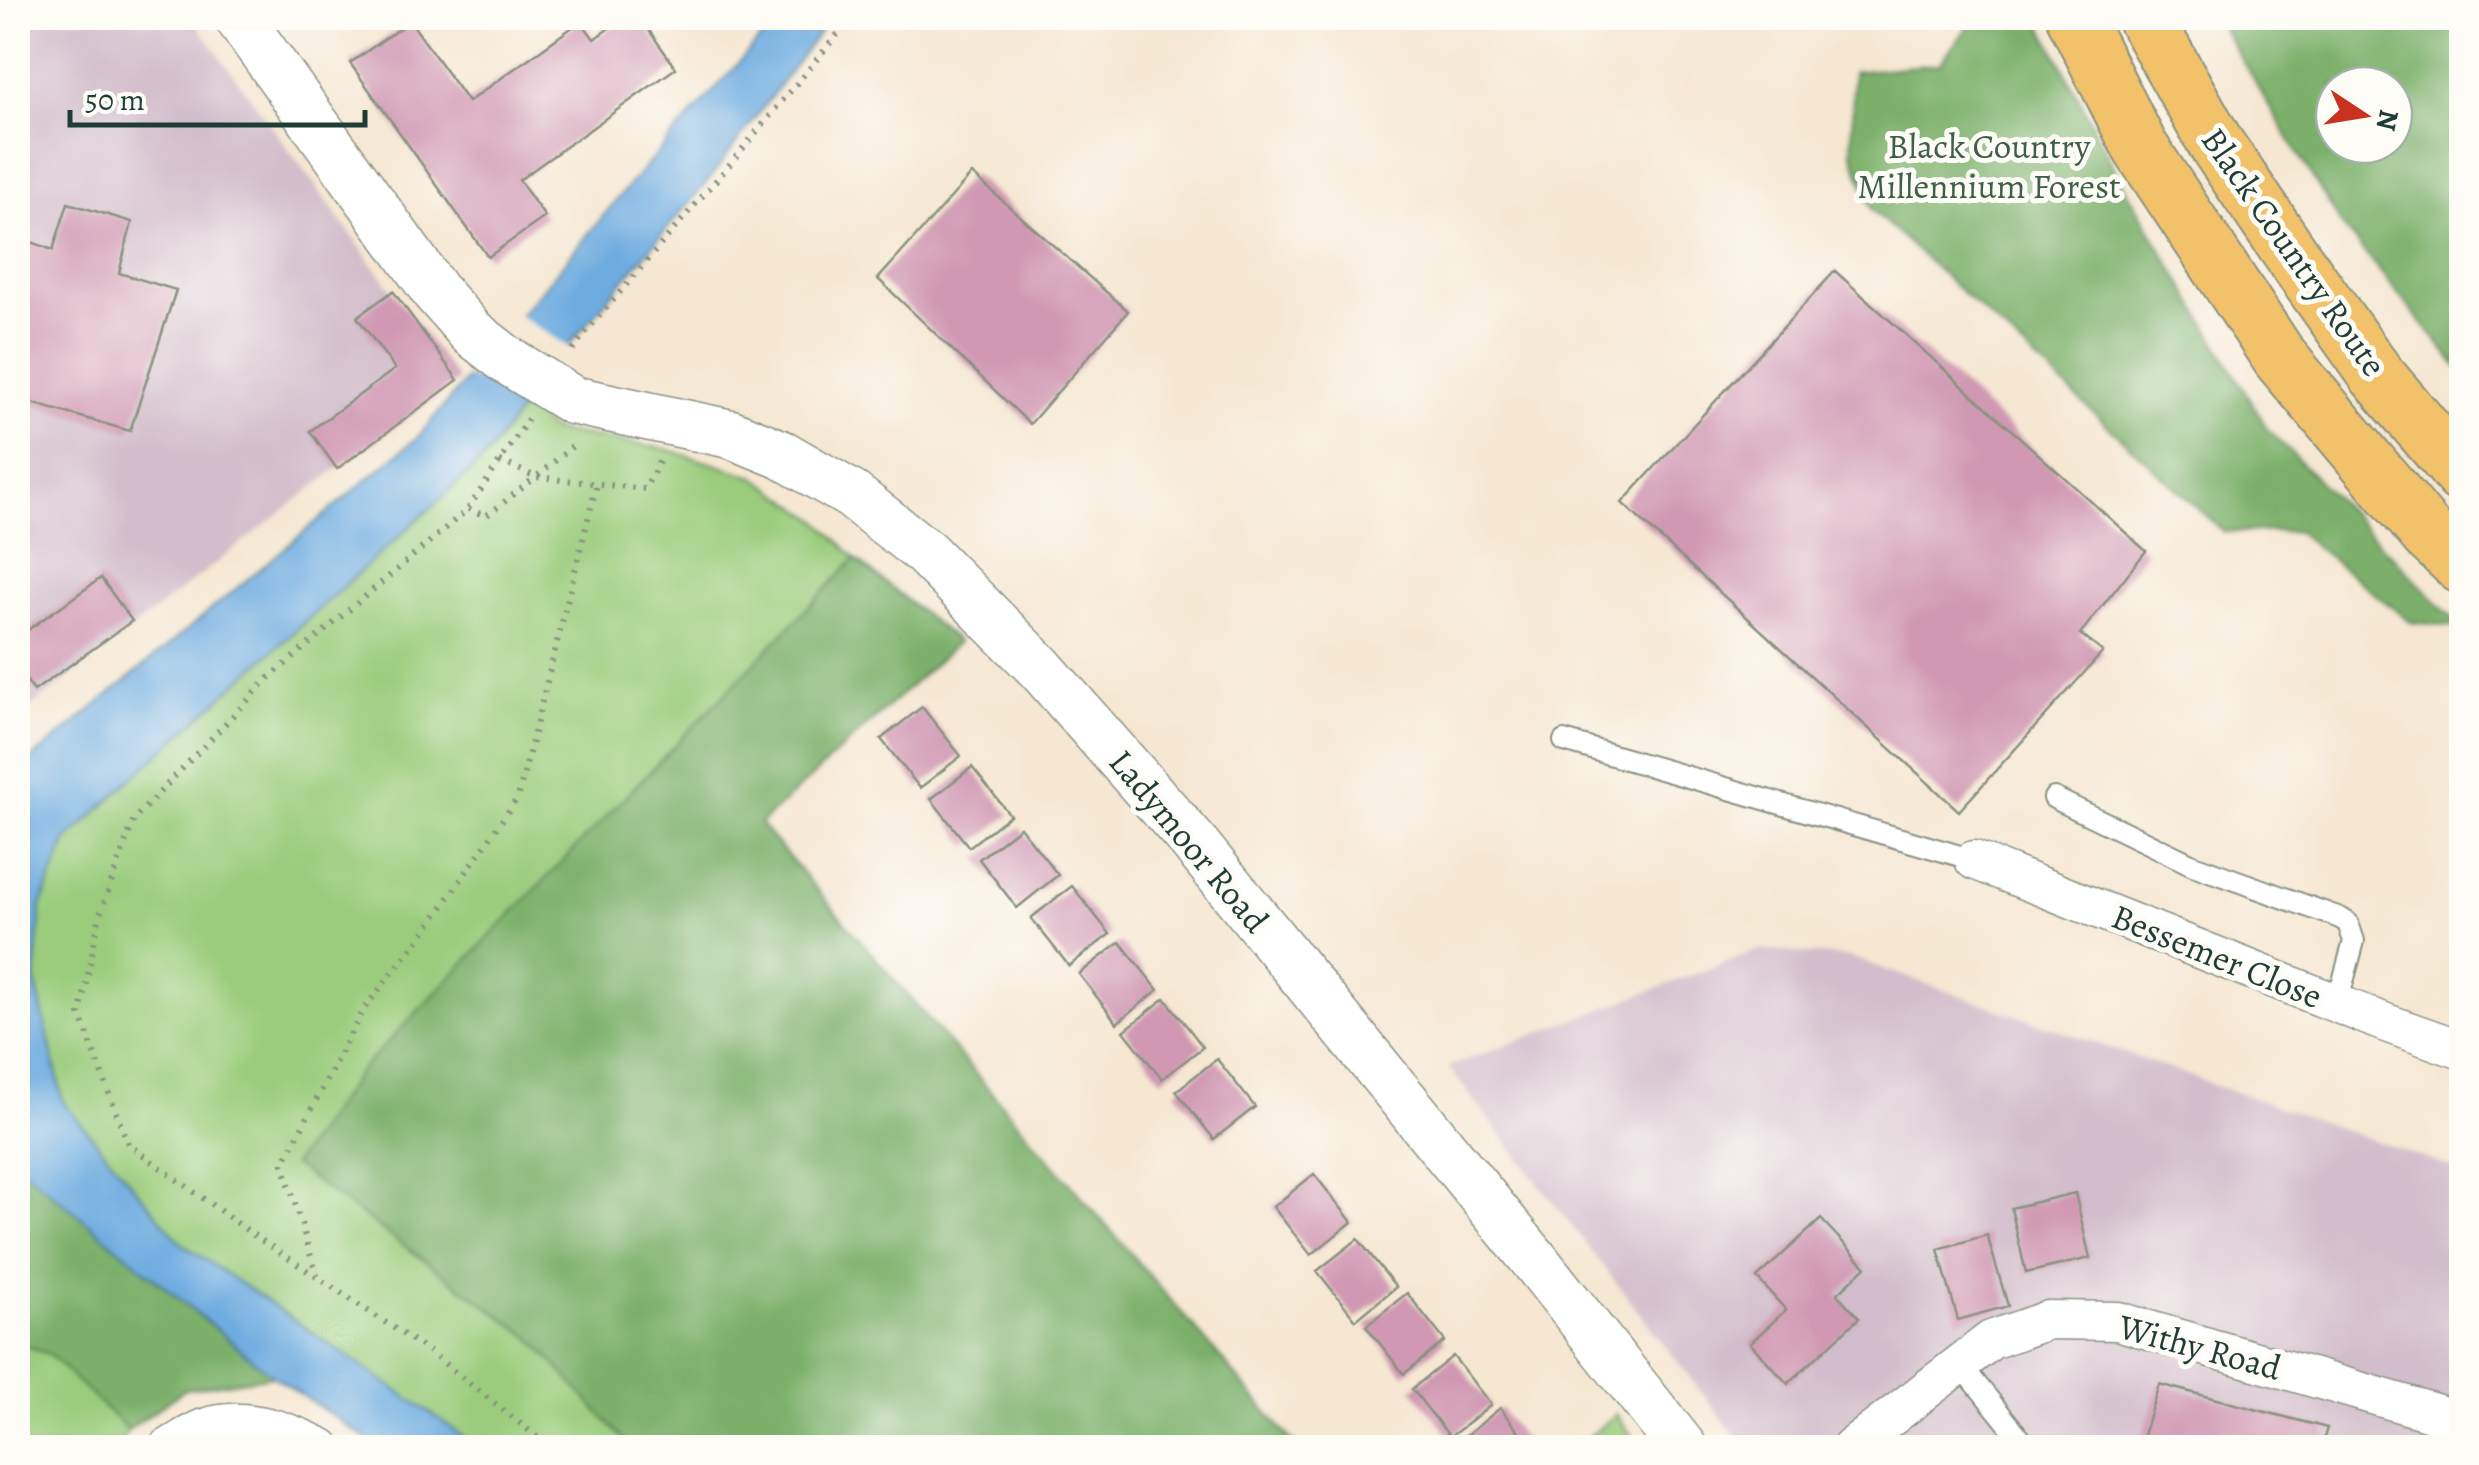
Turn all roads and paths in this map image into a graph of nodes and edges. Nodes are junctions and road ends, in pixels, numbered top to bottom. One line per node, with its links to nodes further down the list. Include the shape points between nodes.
1 (239, 18): 6 (street, Ladymoor Road, bridge, via 435,291 471,332)
2 (851, 18): 5 (path)
3 (2075, 18): 13 (highway, Black Country Route, via 2140,147 2280,358)
4 (2145, 18): 9 (highway, Black Country Route, via 2216,144 2291,254 2376,374)
5 (573, 350)
6 (573, 408): 7 (street, Ladymoor Road); 8 (path); 10 (path)
7 (679, 424): 11 (path, via 644,489); 25 (street, Ladymoor Road, via 731,434 819,474 926,553 982,607 1194,843)
8 (500, 461): 10 (path); 12 (path)
9 (2462, 474)
10 (536, 477): 11 (path); 12 (path, via 486,516)
11 (597, 484): 19 (path, via 518,796 363,1010 283,1164)
12 (468, 509): 19 (path, via 268,678 134,820 100,914 80,1014 128,1144)
13 (2462, 566)
14 (1564, 741): 16 (lane)
15 (2054, 798): 17 (lane, via 2193,865 2348,923 2354,941)
16 (1974, 860): 17 (street, Bessemer Close)
17 (2337, 1004): 18 (street, Bessemer Close)
18 (2462, 1050)
19 (317, 1278): 24 (path, via 430,1352)
20 (1960, 1364): 21 (street, Withy Road, via 1991,1340 2048,1320 2118,1321); 26 (street, Withy Road); 27 (lane)
21 (2462, 1421)
22 (168, 1448): 23 (street, via 206,1427 259,1424)
23 (322, 1448)
24 (551, 1448)
25 (1683, 1448)
26 (1851, 1448)
27 (2028, 1448)

